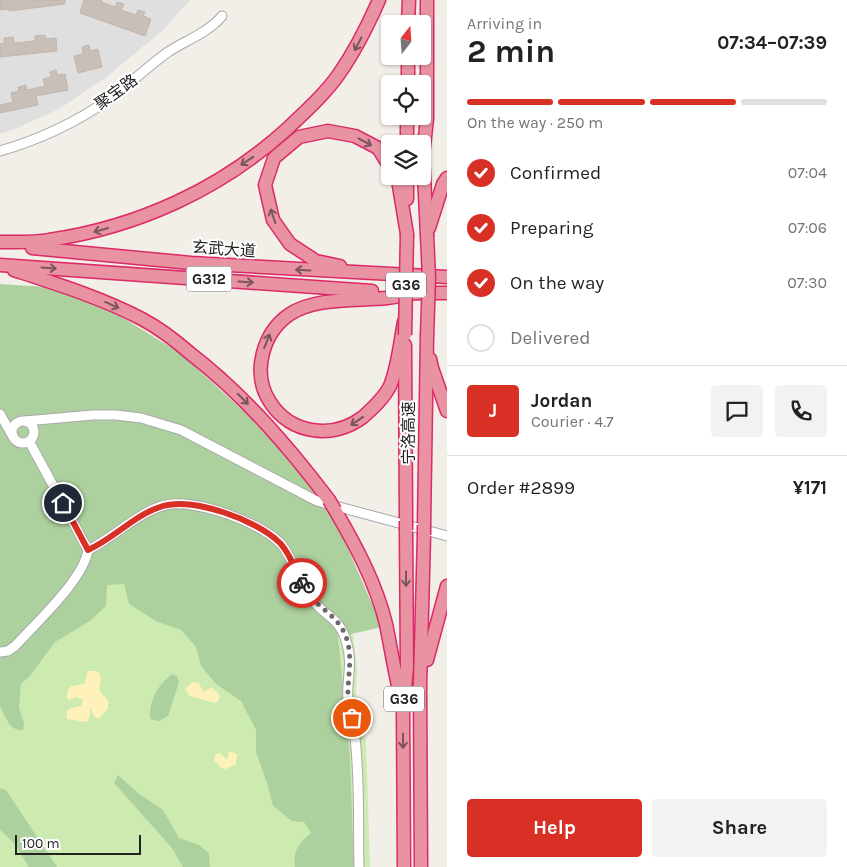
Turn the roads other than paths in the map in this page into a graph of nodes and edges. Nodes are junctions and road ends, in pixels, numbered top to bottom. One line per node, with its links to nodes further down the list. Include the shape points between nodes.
1 (379, 0): 13 (highway, one-way to 13, via 343,68 306,112 263,150 218,182 128,223 47,241)
2 (409, 0): 4 (highway)
3 (427, 0): 12 (highway, 宁洛高速 / G36, via 427,119 423,154)
4 (408, 15)
5 (222, 16): 6 (street, 聚宝路, via 214,25 168,52 99,105 66,125)
6 (0, 151)
7 (381, 153): 15 (highway, one-way to 7, via 316,261 290,244 273,220 265,185 274,158 299,136 328,131 355,136)
8 (447, 178): 12 (highway)
9 (399, 185): 11 (highway)
10 (407, 185): 11 (highway, 宁洛高速 / G36)
11 (407, 234): 19 (highway, 宁洛高速 / G36, bridge)
12 (427, 235): 20 (highway, 宁洛高速 / G36, bridge)
13 (0, 244): 15 (highway, 玄武大道 / G312, one-way to 13, via 191,263)
14 (0, 265): 17 (highway, 玄武大道 / G312, one-way to 17); 32 (highway, one-way to 32, via 143,319 216,373 264,420 332,505 358,550 386,624)
15 (387, 275): 16 (highway, 玄武大道 / G312)
16 (447, 277)
17 (417, 293): 18 (highway, 玄武大道 / G312); 19 (highway, one-way to 17, via 390,386 375,407 346,428 330,431 303,428 280,415 269,401 262,383 261,360 273,329 291,314 348,299)
18 (447, 295)
19 (404, 335): 32 (highway, 宁洛高速 / G36, one-way to 32, via 407,667)
20 (427, 336): 21 (highway, via 432,368); 31 (highway, 宁洛高速 / G36)
21 (447, 411)
22 (0, 413): 24 (street); 25 (street)
23 (46, 418): 24 (street); 26 (street); 27 (street, via 116,415 141,418 180,430 317,501)
24 (23, 421): 25 (street, via 14,426); 26 (street, via 33,426)
25 (13, 436): 26 (street, via 20,442)
26 (31, 438): 28 (street)
27 (447, 536)
28 (88, 550): 30 (street, via 76,578 15,646); 33 (street, via 168,504 195,506 236,517 256,526 281,544 312,600 343,631 348,648 351,666 348,701 358,772)
29 (447, 586): 31 (highway)
30 (0, 652)
31 (420, 684): 35 (highway, 宁洛高速 / G36)
32 (403, 710): 34 (highway, 宁洛高速 / G36, one-way to 34)
33 (359, 867)
34 (404, 867)
35 (421, 867)

